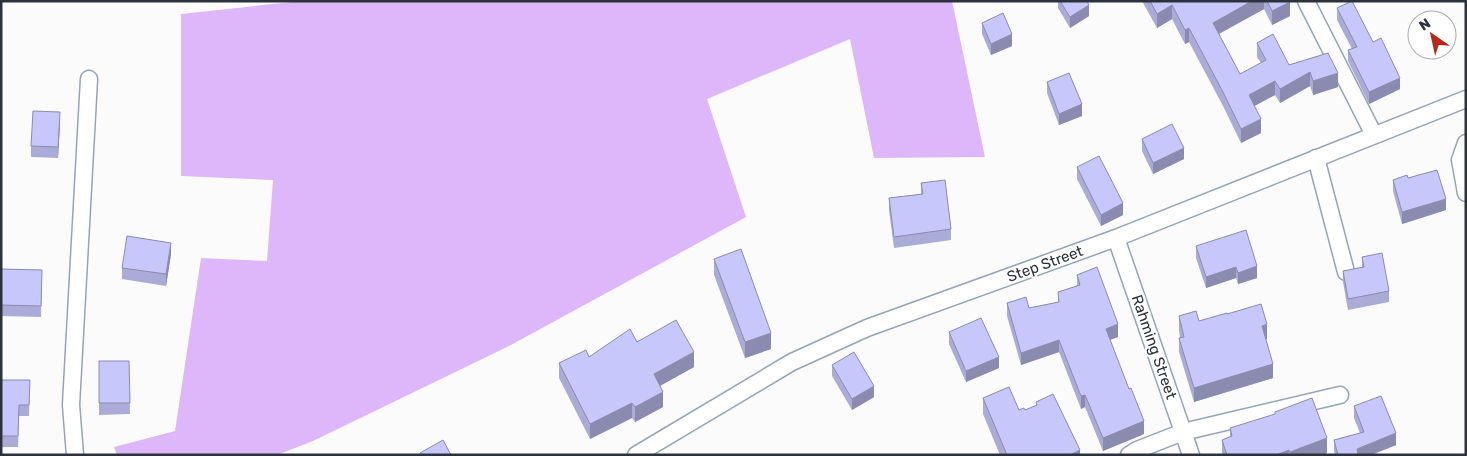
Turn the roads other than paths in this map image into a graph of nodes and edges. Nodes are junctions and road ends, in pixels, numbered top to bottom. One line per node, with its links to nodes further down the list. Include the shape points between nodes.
1 (1306, 1): 4 (street)
2 (89, 79): 12 (street, via 71,405)
3 (1466, 99): 4 (street, Step Street)
4 (1374, 135): 6 (street, Step Street)
5 (1466, 143): 7 (street, via 1460,160)
6 (1316, 158): 8 (street, Step Street); 9 (street)
7 (1466, 194)
8 (1116, 238): 11 (street, Rahming Street); 13 (street, Step Street, via 867,328 792,362)
9 (1346, 272)
10 (1340, 395): 11 (street)
11 (1183, 432): 14 (street); 15 (street, Rahming Street)
12 (75, 455)
13 (636, 455)
14 (1129, 455)
15 (1191, 455)

